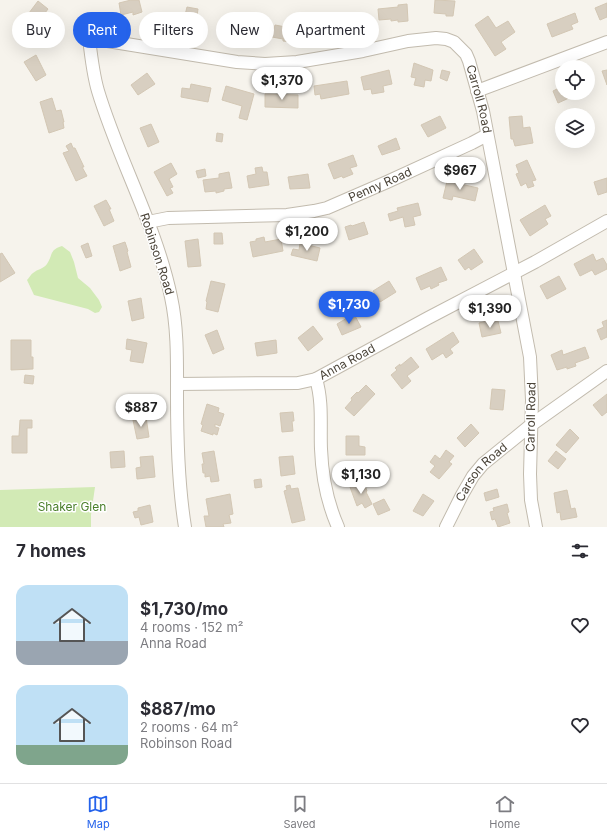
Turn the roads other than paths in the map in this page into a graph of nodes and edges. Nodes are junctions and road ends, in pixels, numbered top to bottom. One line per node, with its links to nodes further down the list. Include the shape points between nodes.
1 (607, 42): 4 (street)
2 (131, 45): 4 (street, Carroll Road, via 265,64 319,59 408,41 441,38 454,42 466,54)
3 (90, 48): 7 (street, Robinson Road, via 98,92)
4 (477, 91): 5 (street, Carroll Road)
5 (487, 135): 7 (street, Penny Road, via 327,208 287,215 168,218); 8 (street, Carroll Road)
6 (607, 221): 8 (street, Anna Road)
7 (148, 222): 11 (street, Robinson Road, via 163,263 174,310)
8 (514, 273): 10 (street, Anna Road); 12 (street, Carroll Road, via 530,357)
9 (607, 371): 12 (street, Carson Road)
10 (316, 379): 11 (street, Anna Road, via 298,383); 14 (street, via 320,398 324,482)
11 (177, 384): 13 (street, Robinson Road, via 178,462)
12 (531, 424): 15 (street, Carson Road, via 483,464 473,476); 16 (street, Carroll Road, via 531,494)
13 (185, 527)
14 (338, 527)
15 (446, 527)
16 (536, 527)

